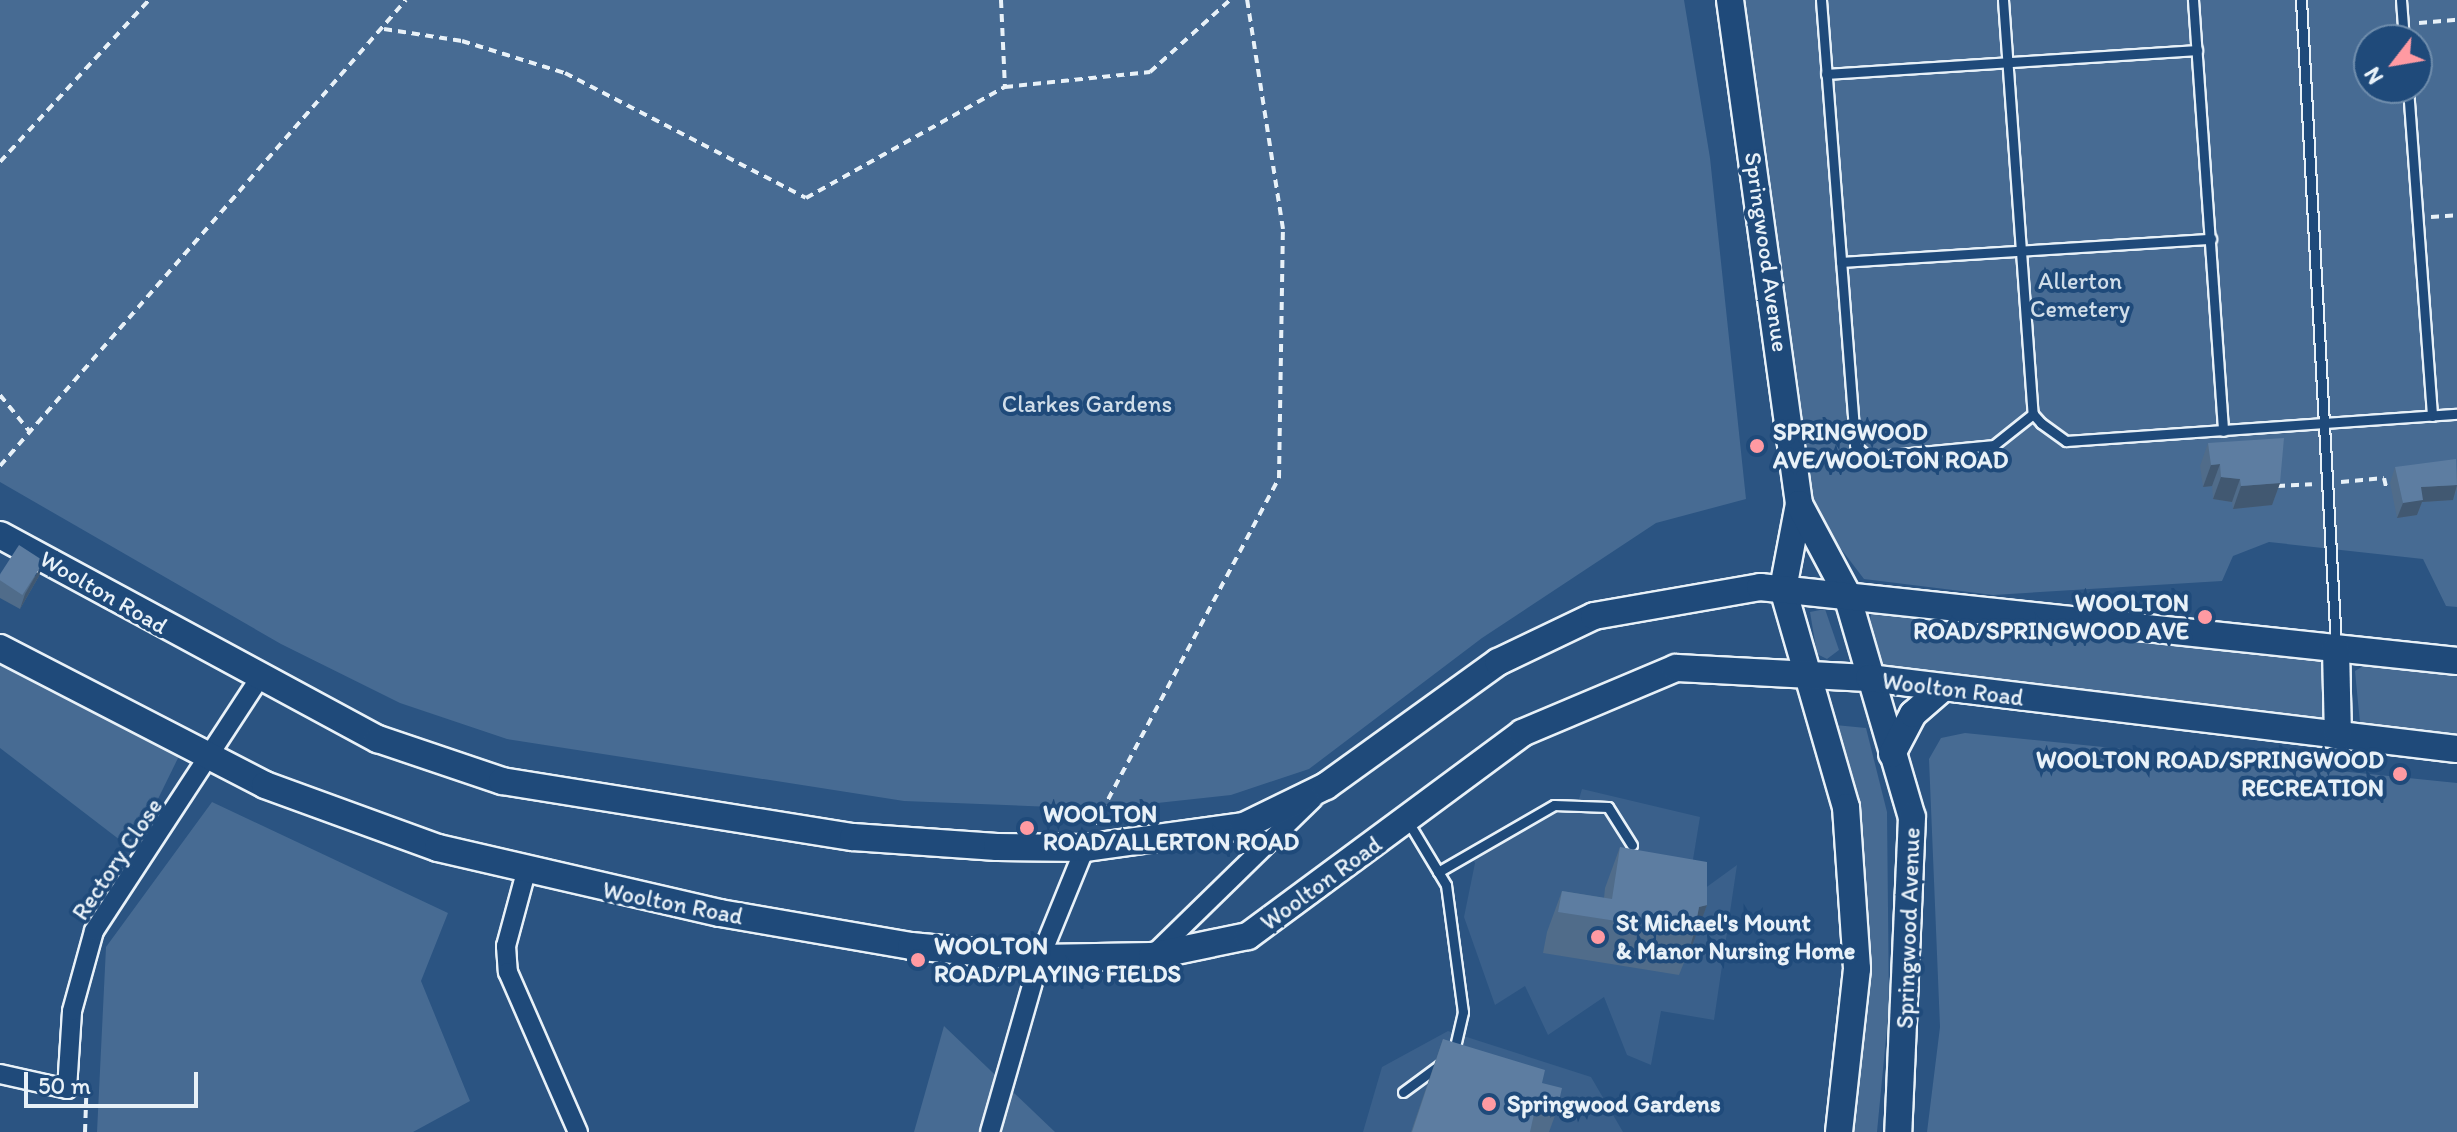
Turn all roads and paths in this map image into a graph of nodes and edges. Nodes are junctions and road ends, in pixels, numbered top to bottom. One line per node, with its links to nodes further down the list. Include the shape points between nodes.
1 (149, 0): 20 (path)
2 (406, 0): 14 (path)
3 (1001, 0): 18 (path)
4 (1230, 0): 18 (path, via 1150,72)
5 (1247, 0): 55 (path, via 1283,229 1279,478)
6 (1730, 0): 37 (main road, Springwood Avenue)
7 (1821, 0): 17 (lane)
8 (2003, 0): 16 (lane)
9 (2193, 0): 15 (lane)
10 (2301, 0): 30 (lane)
11 (2401, 0): 13 (lane)
12 (2457, 20): 13 (path)
13 (2403, 24)
14 (384, 29): 18 (path, via 462,41 565,73 806,198); 32 (path)
15 (2197, 50): 16 (lane); 23 (lane)
16 (2006, 62): 17 (lane); 24 (lane)
17 (1826, 74): 25 (lane)
18 (1005, 87)
19 (2409, 104): 22 (lane)
20 (0, 162)
21 (2457, 215): 22 (path)
22 (2417, 218): 29 (lane)
23 (2211, 239): 24 (lane); 31 (lane)
24 (2021, 253): 25 (lane); 27 (lane)
25 (1841, 262): 27 (lane, via 1851,434 1859,451 1868,457 1994,445)
26 (0, 395): 32 (path)
27 (2033, 414): 31 (lane, via 2066,441)
28 (2457, 414): 29 (lane)
29 (2432, 416): 30 (lane)
30 (2327, 423): 31 (lane); 34 (lane)
31 (2223, 431)
32 (30, 432): 33 (path)
33 (0, 466)
34 (2331, 483): 35 (path); 36 (path, via 2384,478); 42 (lane)
35 (2270, 487)
36 (2387, 491)
37 (1799, 504): 39 (main road, Springwood Avenue); 40 (main road, Springwood Avenue)
38 (0, 535): 46 (main road, Woolton Road)
39 (1783, 589): 40 (main road, Woolton Road); 44 (main road, Springwood Avenue); 52 (main road, Woolton Road, via 1760,587 1594,616 1498,662)
40 (1846, 592): 42 (main road, Woolton Road); 45 (main road, Springwood Avenue)
41 (0, 648): 51 (main road, Woolton Road)
42 (2336, 649): 43 (main road, Woolton Road); 48 (main road)
43 (2457, 661)
44 (1806, 672): 45 (main road, Woolton Road); 53 (main road, Woolton Road, via 1676,668 1522,733); 64 (main road, Springwood Avenue, via 1846,807 1857,969)
45 (1869, 678): 47 (main road, Woolton Road); 50 (main road, Springwood Avenue)
46 (259, 679): 51 (street, Rectory Close); 55 (main road, Woolton Road, via 378,739 502,781 853,837)
47 (1943, 688): 48 (main road, Woolton Road); 50 (main road, via 1913,714)
48 (2338, 736): 49 (main road, Woolton Road)
49 (2457, 749)
50 (1892, 754): 65 (main road, Springwood Avenue, via 1912,817)
51 (212, 757): 56 (main road, Woolton Road, via 350,820); 60 (street, Rectory Close, via 94,931 72,1011 67,1089)
52 (1326, 786): 55 (main road, Woolton Road, via 1244,826); 58 (street)
53 (1407, 820): 57 (lane); 58 (main road, Woolton Road, via 1248,936)
54 (1632, 845): 57 (lane, via 1608,807 1554,805)
55 (1085, 848): 59 (street)
56 (526, 872): 59 (main road, Woolton Road, via 911,946); 62 (street, via 511,918 508,972)
57 (1438, 872): 61 (lane, via 1463,1012 1460,1044)
58 (1152, 956): 59 (main road, Woolton Road)
59 (1040, 958): 63 (street)
60 (0, 1074)
61 (1403, 1092)
62 (578, 1132)
63 (990, 1132)
64 (1839, 1132)
65 (1898, 1132)

